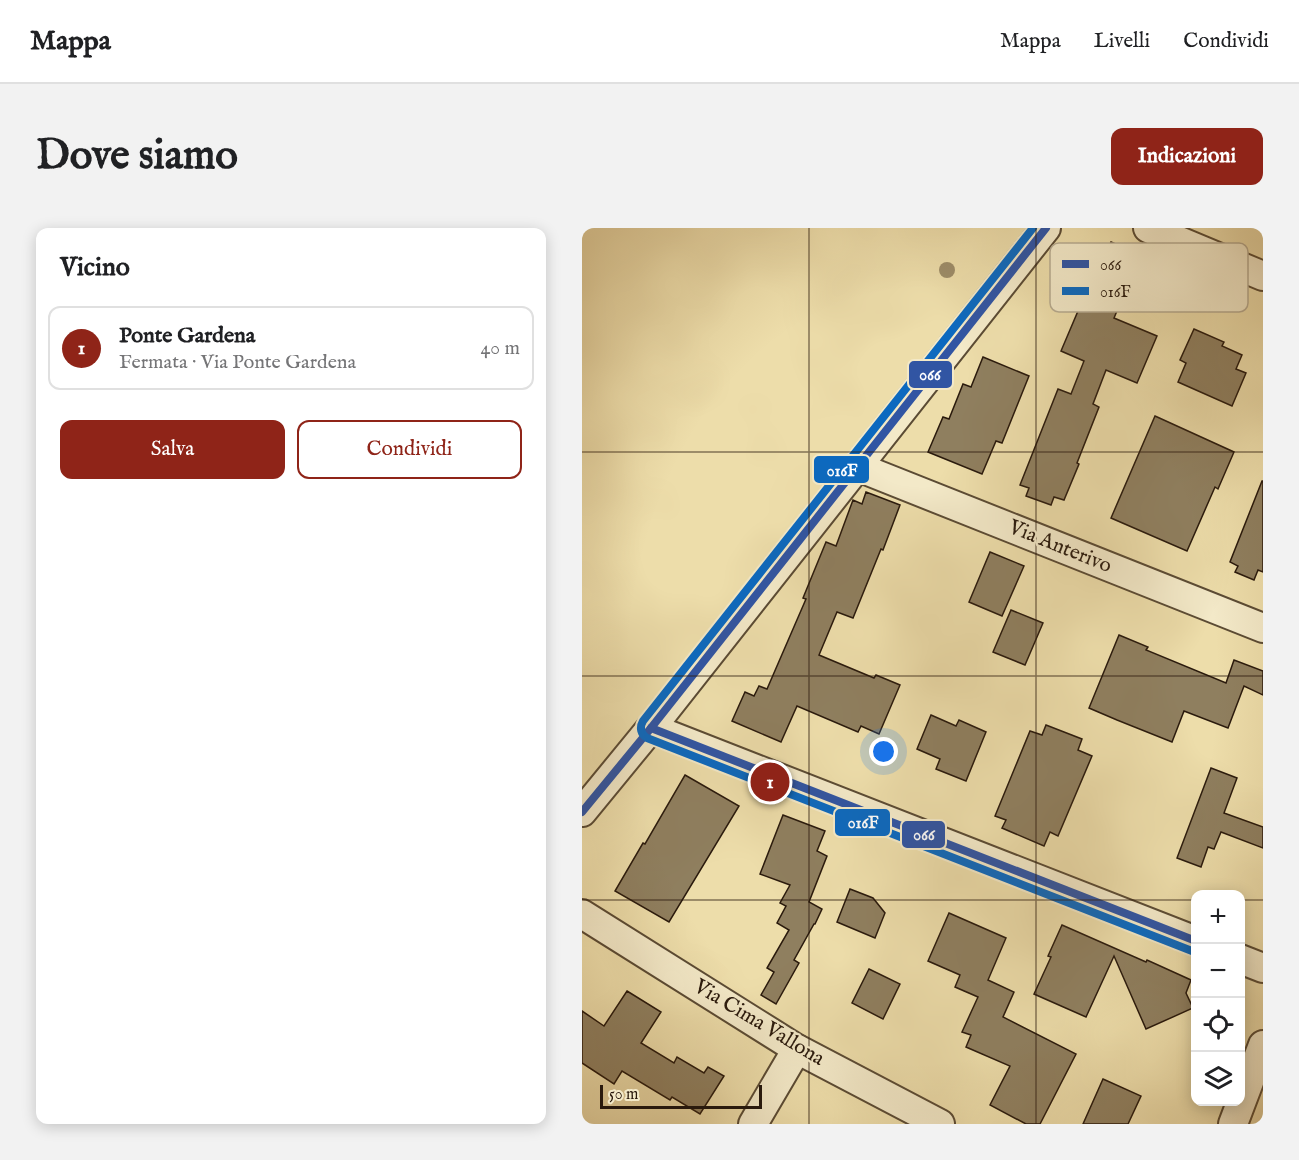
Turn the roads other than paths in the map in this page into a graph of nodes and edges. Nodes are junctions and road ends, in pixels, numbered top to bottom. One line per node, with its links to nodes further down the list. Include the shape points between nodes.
1 (1046, 228): 6 (street)
2 (1148, 228): 3 (street)
3 (1184, 243)
4 (1248, 270): 5 (street)
5 (1263, 276)
6 (858, 467): 7 (street, Via Anterivo); 8 (street)
7 (1263, 628)
8 (651, 728): 9 (street); 11 (street)
9 (582, 812)
10 (582, 914): 15 (street, Via Cima Vallona)
11 (1191, 939)
12 (1245, 961): 13 (street)
13 (1263, 968)
14 (1263, 1045): 18 (street)
15 (797, 1049): 16 (street); 17 (street, Via Cima Vallona)
16 (753, 1124)
17 (940, 1124)
18 (1233, 1124)

